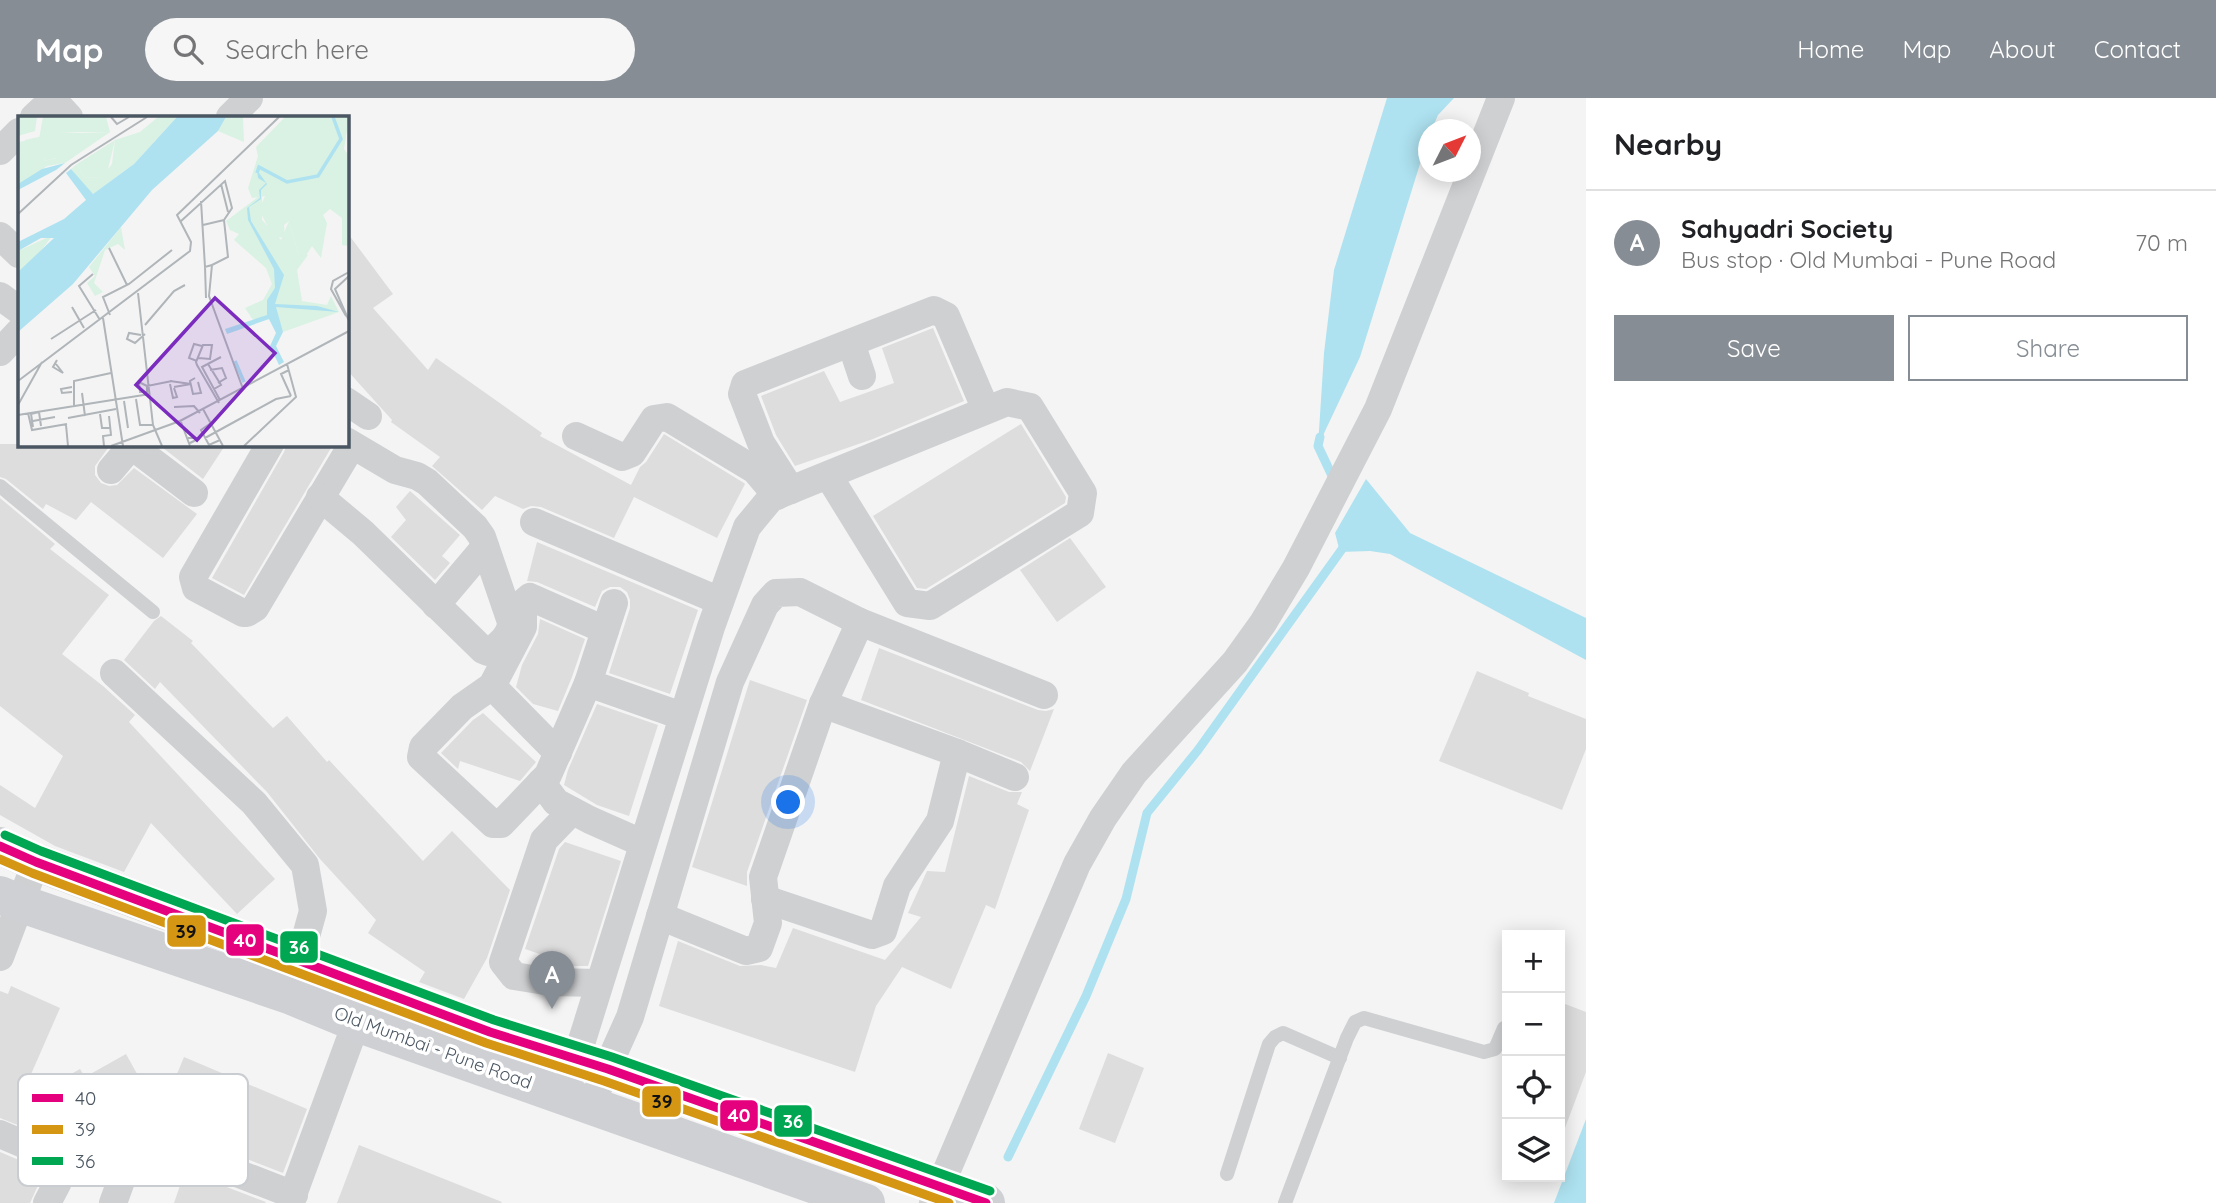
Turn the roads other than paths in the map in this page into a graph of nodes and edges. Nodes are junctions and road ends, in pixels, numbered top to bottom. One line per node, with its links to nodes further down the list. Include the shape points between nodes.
1 (249, 98): 5 (street)
2 (1501, 98): 68 (street, via 1378,409 1338,487 1263,623 1134,773 1103,818 1077,864)
3 (35, 116): 4 (street, via 55,103)
4 (68, 116)
5 (231, 116)
6 (18, 133): 7 (street)
7 (0, 151)
8 (0, 236): 9 (street)
9 (18, 253)
10 (0, 296): 11 (street)
11 (18, 309)
12 (18, 333): 14 (street)
13 (851, 343): 15 (street); 16 (street, via 934,310 946,316); 27 (street, via 745,384 742,394)
14 (0, 352)
15 (862, 376)
16 (986, 410): 24 (street); 24 (street, via 1007,402 1030,407 1083,493 1080,513 930,606 907,603)
17 (576, 436): 27 (street, via 622,457 632,453 654,419 667,417)
18 (349, 443): 30 (street, via 427,482 475,527)
19 (132, 446): 23 (street)
20 (134, 446): 26 (street)
21 (269, 446): 28 (street, via 195,572 194,585 243,613 252,611)
22 (347, 446): 28 (street)
23 (111, 470)
24 (828, 475): 27 (street)
25 (0, 486): 34 (lane)
26 (194, 493)
27 (784, 493): 32 (street, via 771,498 747,527)
28 (320, 497): 33 (street)
29 (534, 522): 31 (street)
30 (485, 547): 33 (street); 33 (street, via 511,622 508,634 493,649 483,650)
31 (630, 562): 32 (street); 36 (street)
32 (720, 601): 42 (street)
33 (436, 605)
34 (153, 612)
35 (860, 622): 40 (street); 41 (street); 53 (street, via 800,592 776,593 765,605 730,682)
36 (606, 630): 38 (street); 39 (street, via 530,597 523,603 523,627)
37 (114, 673): 55 (street, via 254,803 305,865 313,911)
38 (588, 683): 42 (street); 43 (street)
39 (492, 686): 43 (street); 46 (street, via 454,715 423,747 421,757 493,824 502,824)
40 (1044, 695)
41 (822, 704): 44 (street); 52 (street, via 764,877)
42 (682, 716): 48 (street)
43 (558, 753): 46 (street)
44 (957, 754): 45 (street); 52 (street, via 940,821 897,886 883,931 872,935)
45 (1015, 776)
46 (541, 782): 47 (street, via 556,802)
47 (572, 811): 48 (street); 56 (street, via 544,840 503,962 514,976)
48 (642, 843): 56 (street)
49 (0, 846): 50 (main road, Old Mumbai - Pune Road)
50 (36, 862): 51 (street); 55 (main road, Old Mumbai - Pune Road)
51 (9, 899): 54 (street); 55 (main road, Old Mumbai - Pune Road)
52 (765, 899): 53 (street, via 768,923 759,948 746,951)
53 (660, 916): 60 (street, via 630,1017)
54 (0, 957)
55 (294, 978): 57 (main road, Old Mumbai - Pune Road)
56 (598, 983): 60 (street)
57 (363, 1005): 60 (main road, Old Mumbai - Pune Road, via 490,1032); 61 (main road, Old Mumbai - Pune Road); 69 (street)
58 (1502, 1033): 59 (lane, via 1495,1049 1484,1052 1364,1018 1356,1022)
59 (1340, 1058): 64 (lane, via 1283,1033 1275,1037); 74 (lane)
60 (592, 1064): 61 (street); 68 (main road, Old Mumbai - Pune Road)
61 (577, 1099): 72 (main road, Old Mumbai - Pune Road)
62 (0, 1134): 63 (street)
63 (18, 1142)
64 (1227, 1174)
65 (248, 1180): 69 (street)
66 (56, 1186): 70 (street)
67 (119, 1186): 71 (street)
68 (936, 1194): 73 (main road, Old Mumbai - Pune Road)
69 (292, 1199)
70 (47, 1203)
71 (113, 1203)
72 (866, 1203)
73 (986, 1203)
74 (1285, 1203)

